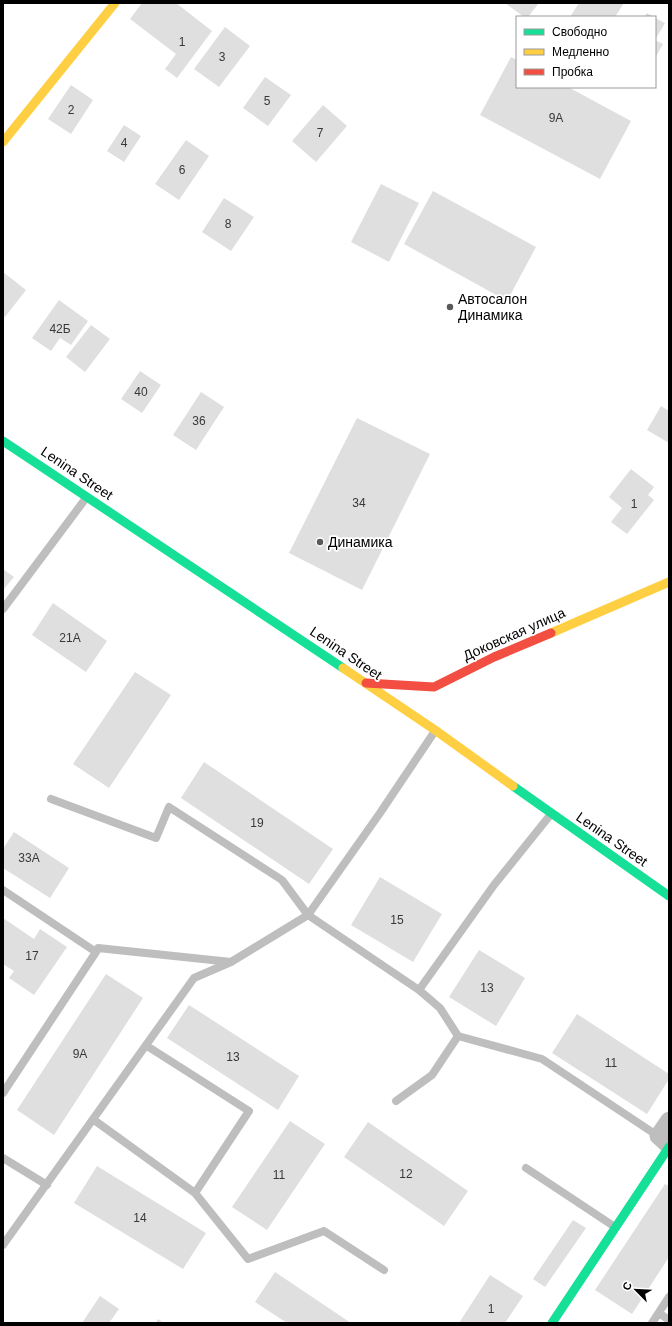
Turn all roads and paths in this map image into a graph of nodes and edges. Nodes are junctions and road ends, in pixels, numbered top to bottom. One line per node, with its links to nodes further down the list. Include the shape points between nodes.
1 (114, 3): 2 (main road)
2 (3, 142)
3 (3, 441): 4 (main road, Lenina Street)
4 (87, 497): 6 (lane); 7 (main road, Lenina Street)
5 (669, 582): 7 (main road, Доковская улица, via 494,657 434,687)
6 (3, 609)
7 (366, 683): 8 (main road, Lenina Street)
8 (435, 730): 10 (main road, Lenina Street); 13 (lane)
9 (50, 800): 13 (lane, via 156,838 169,807 282,880)
10 (552, 813): 12 (main road, Lenina Street); 16 (lane, via 494,885)
11 (3, 890): 14 (lane)
12 (669, 896)
13 (308, 915): 15 (lane); 16 (lane)
14 (96, 952): 15 (lane, via 98,948); 19 (lane)
15 (231, 962): 18 (lane, via 194,978)
16 (419, 990): 17 (lane, via 440,1008)
17 (458, 1036): 20 (lane, via 432,1075); 23 (lane, via 542,1059)
18 (147, 1046): 21 (lane); 27 (lane, via 249,1112)
19 (3, 1093)
20 (396, 1101)
21 (94, 1120): 26 (lane); 27 (lane)
22 (669, 1120): 23 (street)
23 (665, 1143): 28 (main road)
24 (3, 1158): 26 (lane)
25 (526, 1168): 28 (lane)
26 (46, 1185): 29 (lane)
27 (195, 1193): 30 (lane, via 248,1259 324,1230)
28 (616, 1227): 34 (main road)
29 (3, 1245)
30 (384, 1270)
31 (669, 1297): 32 (lane)
32 (658, 1313): 33 (lane); 35 (lane)
33 (669, 1320)
34 (552, 1323)
35 (652, 1323)

